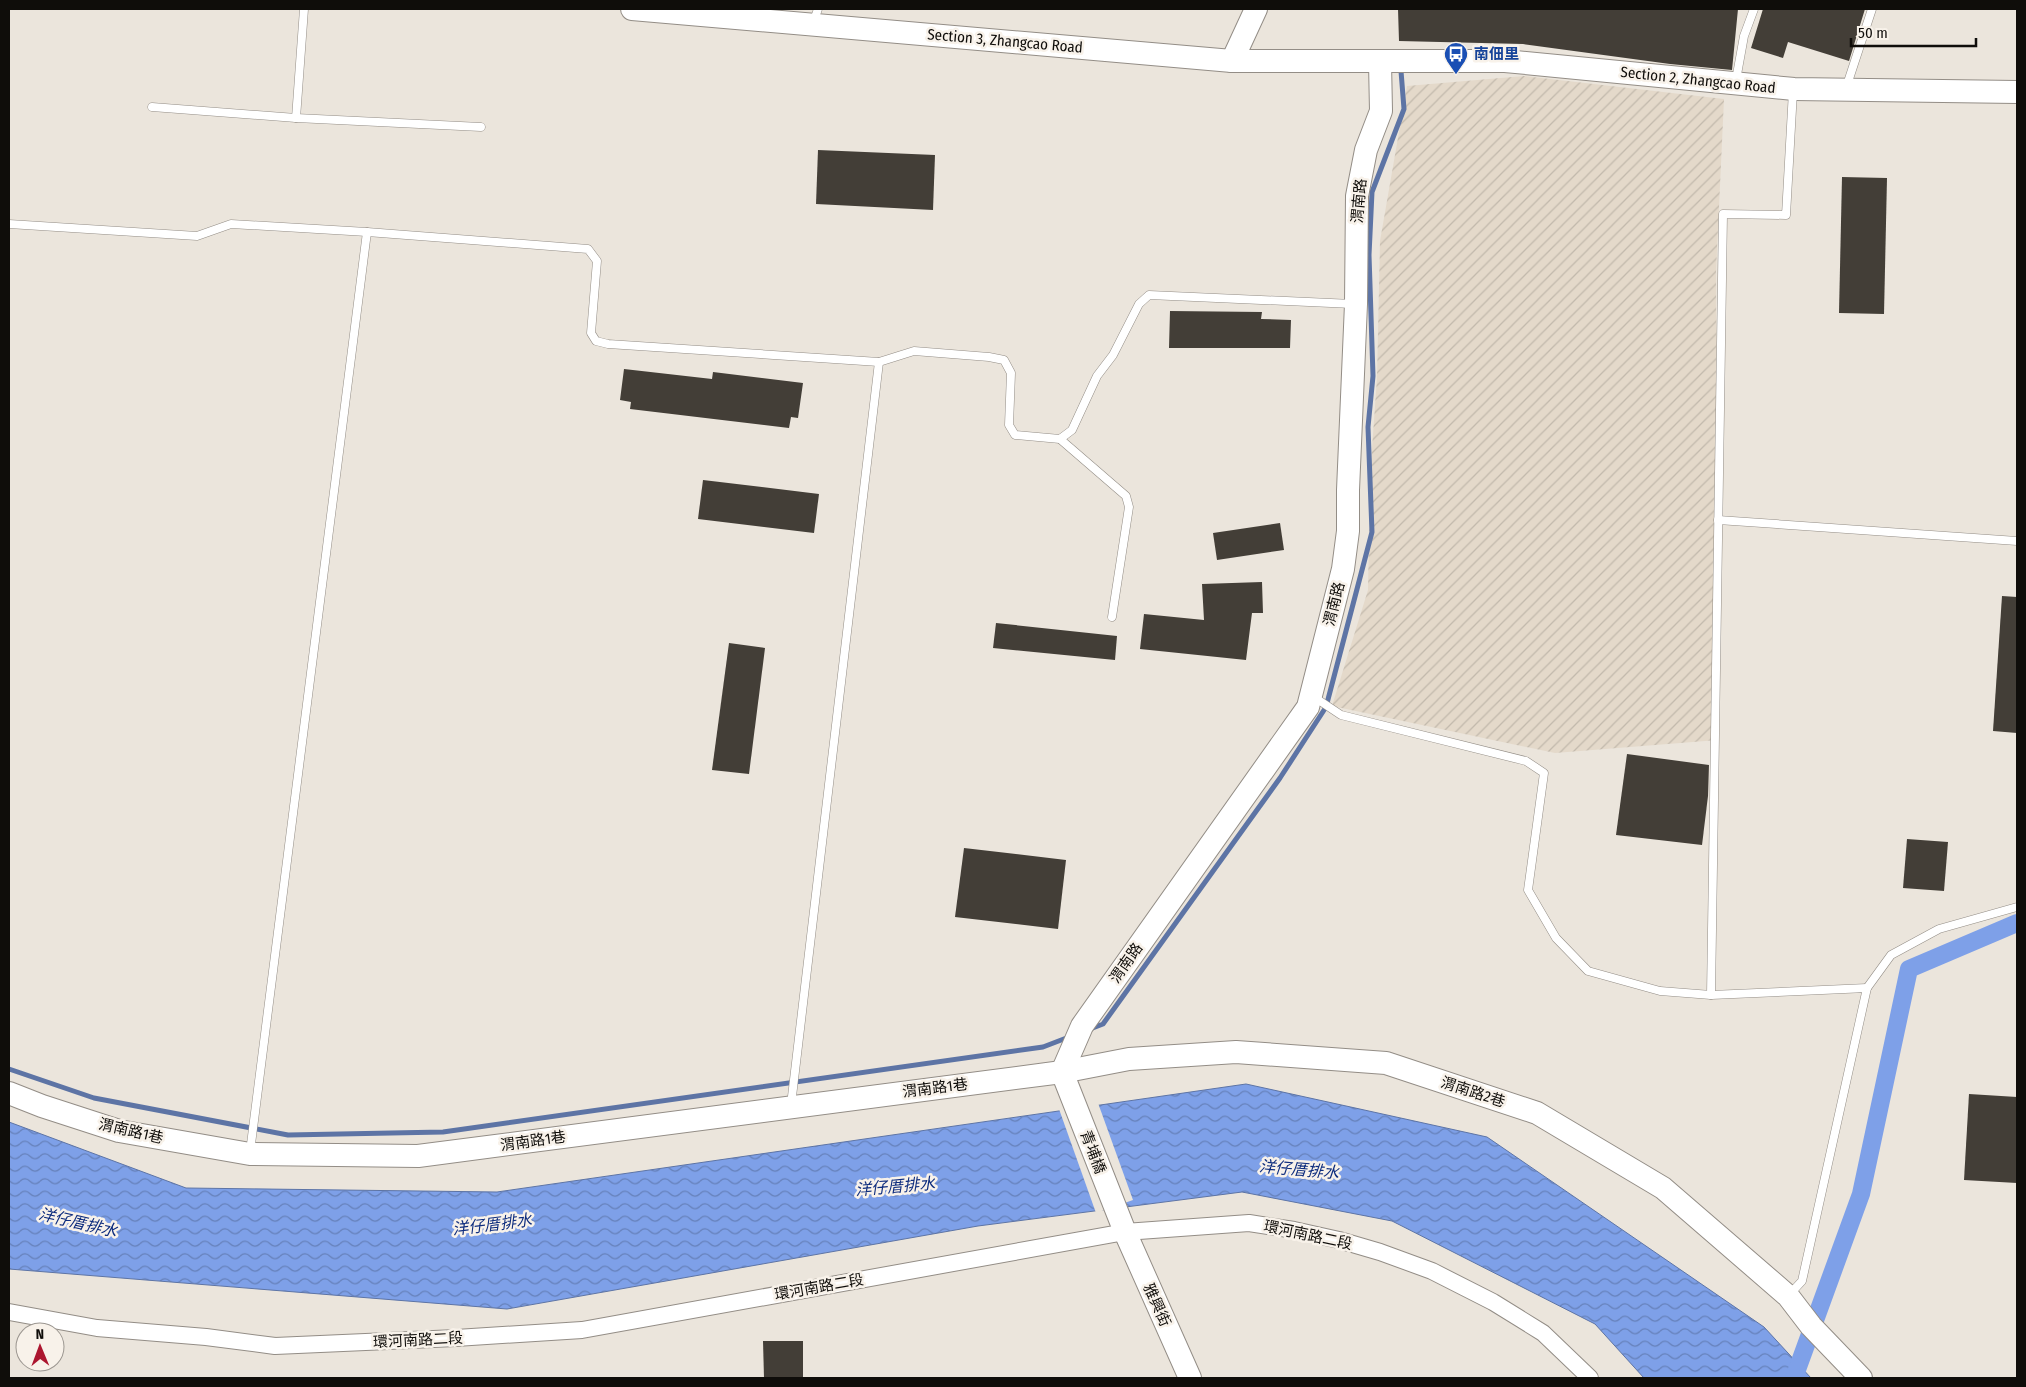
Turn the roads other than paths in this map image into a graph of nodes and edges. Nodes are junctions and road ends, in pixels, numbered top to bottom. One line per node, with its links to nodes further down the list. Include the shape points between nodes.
1 (304, 9): 14 (lane)
2 (632, 9): 6 (street, Section 3, Zhangcao Road)
3 (1256, 9): 7 (street)
4 (1754, 9): 9 (lane, via 1744,36)
5 (1872, 9): 11 (lane)
6 (815, 17): 7 (street, Section 3, Zhangcao Road)
7 (1232, 61): 8 (street, Section 3, Zhangcao Road)
8 (1380, 62): 9 (street, Section 2, Zhangcao Road, via 1505,61); 18 (street, 渭南路, via 1381,111 1366,150 1357,196)
9 (1735, 85): 10 (street, Section 2, Zhangcao Road)
10 (1794, 89): 11 (street, Section 2, Zhangcao Road); 21 (lane, via 1786,215 1723,214)
11 (1846, 91): 12 (street, Section 2, Zhangcao Road)
12 (2017, 92)
13 (152, 107): 14 (lane)
14 (296, 118): 15 (lane)
15 (481, 128)
16 (9, 224): 17 (lane, via 197,236 231,224)
17 (367, 232): 19 (lane, via 588,249 597,261 591,333 596,341); 31 (lane)
18 (1356, 304): 20 (lane, via 1149,295 1139,304 1097,376 1072,430); 24 (street, 渭南路, via 1348,531 1343,569)
19 (880, 362): 20 (lane, via 914,351 1004,360 1011,373 1008,425 1015,435); 30 (lane)
20 (1060, 439): 23 (lane, via 1126,496 1129,507)
21 (1718, 520): 22 (lane); 27 (lane)
22 (2017, 541)
23 (1112, 617)
24 (1311, 695): 27 (lane, via 1341,715 1526,761 1544,773 1528,890 1556,938 1588,971 1660,991); 28 (street, 渭南路, via 1308,707 1082,1026)
25 (2017, 907): 26 (lane, via 1940,929 1892,955)
26 (1867, 988): 27 (lane); 33 (lane, via 1802,1281)
27 (1711, 995)
28 (1062, 1072): 30 (street, 渭南路1巷); 32 (street, 青埔橋); 33 (street, 渭南路2巷, via 1129,1059 1236,1052 1386,1063 1537,1113 1663,1188)
29 (9, 1093): 31 (street, 渭南路1巷, via 119,1131)
30 (790, 1106): 31 (street, 渭南路1巷, via 418,1156)
31 (250, 1154)
32 (1124, 1232): 34 (street, 環河南路二段, via 582,1330 275,1346 206,1336 97,1328); 35 (street, 雅興街); 36 (street, 環河南路二段, via 1249,1223 1294,1230 1380,1252 1432,1271 1493,1302 1543,1333)
33 (1788, 1296): 37 (street, 渭南路2巷, via 1811,1326)
34 (9, 1312)
35 (1190, 1378)
36 (1590, 1378)
37 (1861, 1378)

